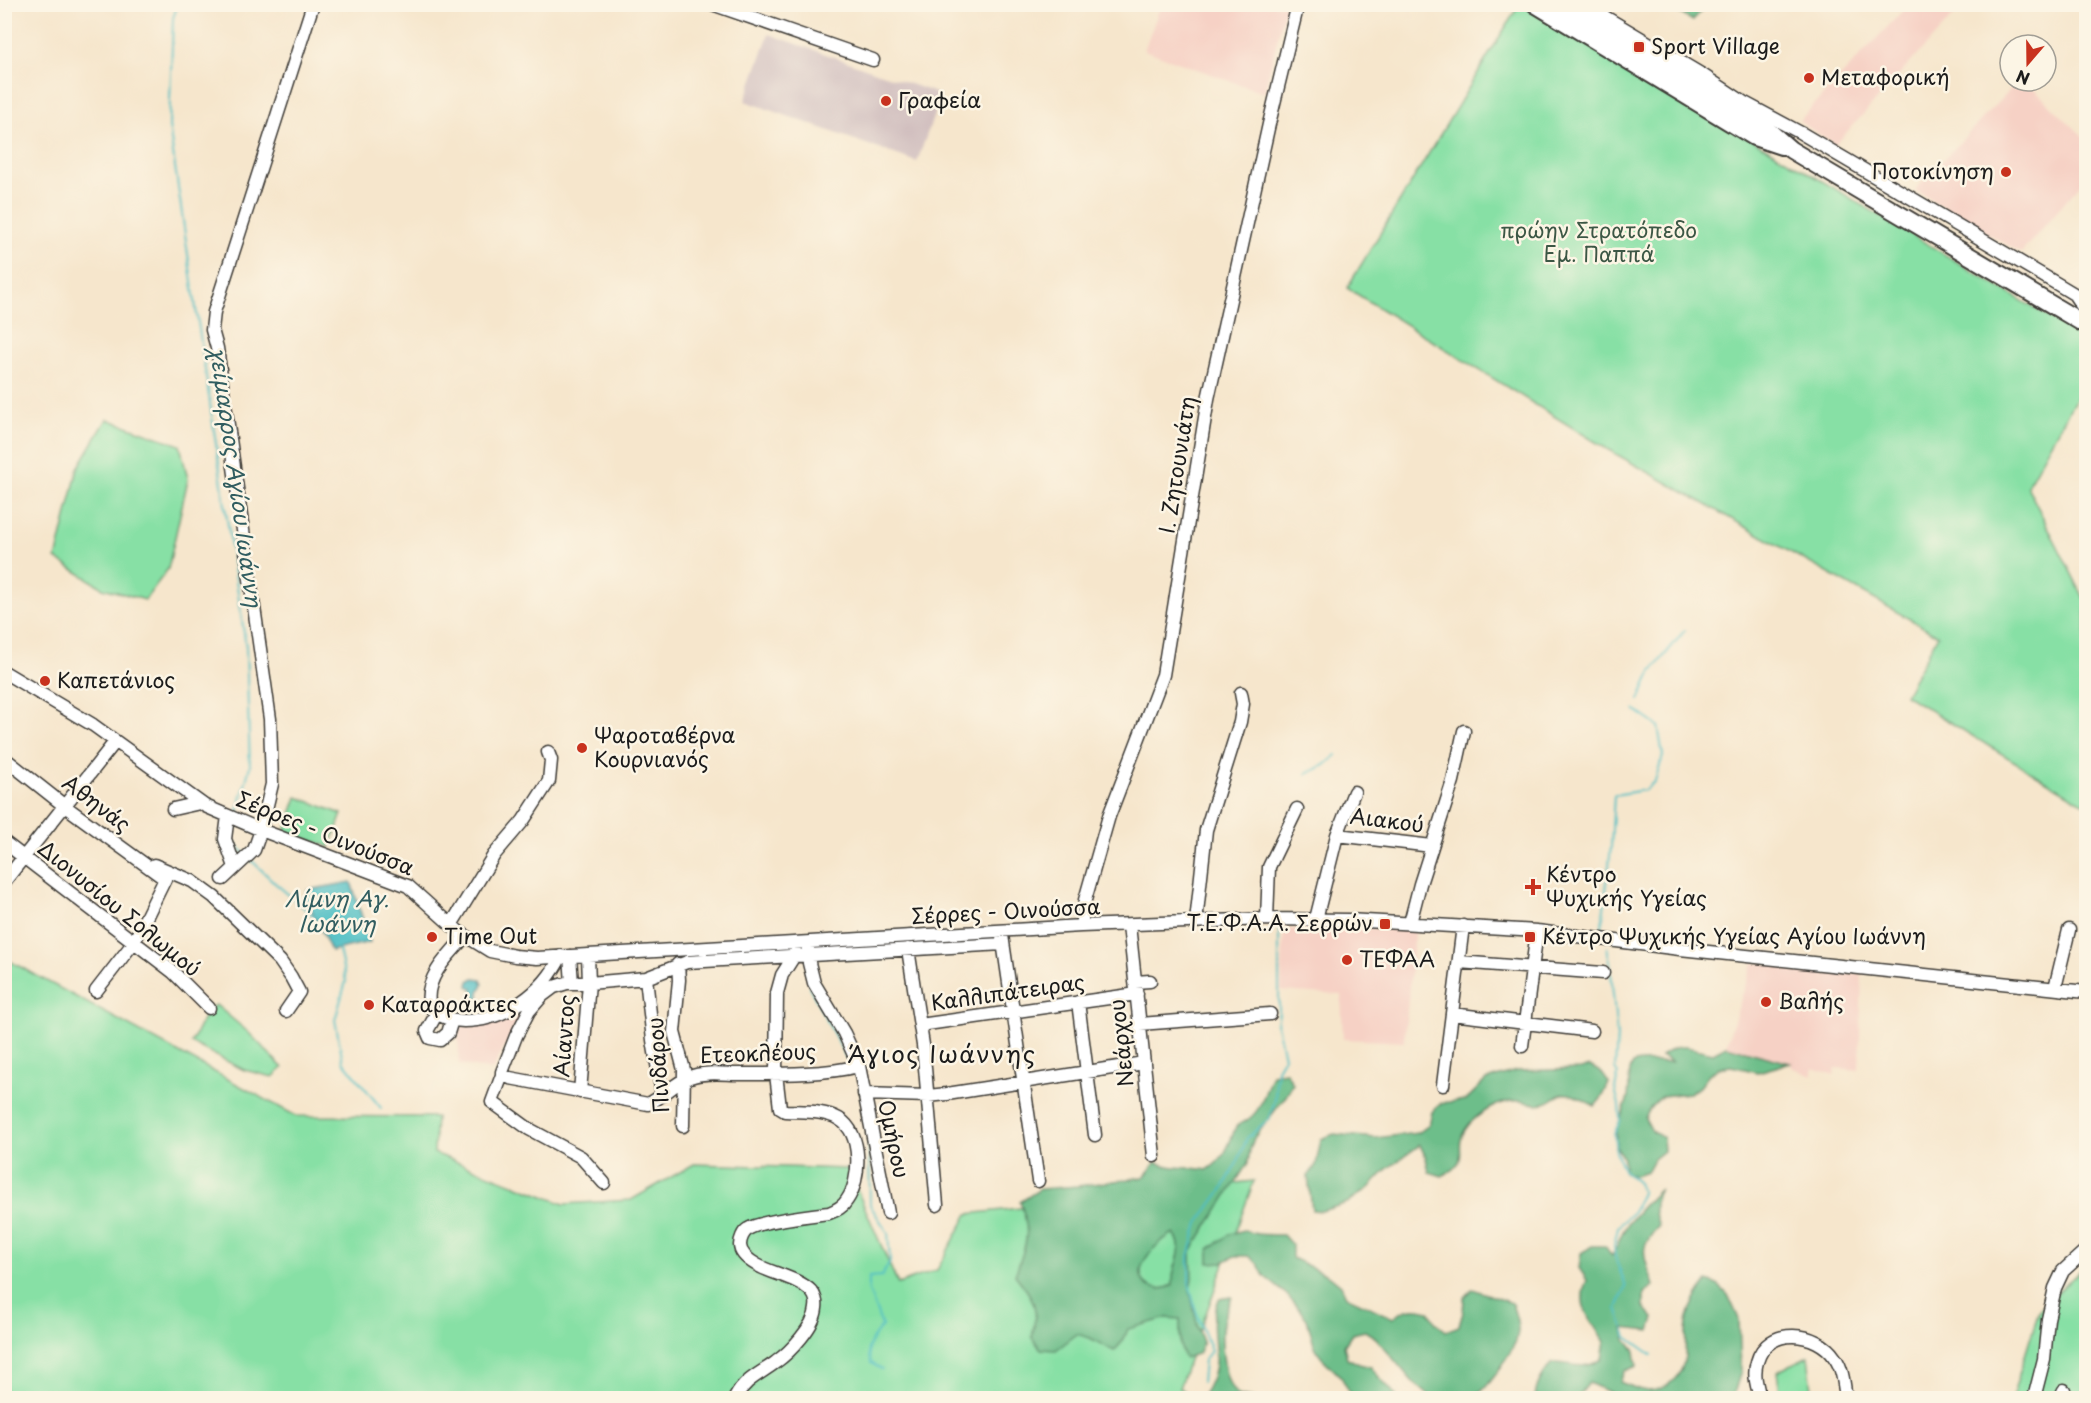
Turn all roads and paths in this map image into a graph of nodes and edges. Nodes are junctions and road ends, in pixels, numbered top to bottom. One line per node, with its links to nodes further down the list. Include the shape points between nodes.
1 (313, 4): 25 (street, via 214,312 212,330 270,719 272,784)
2 (712, 4): 7 (street)
3 (1298, 4): 40 (street, Ι. Ζητουνιάτη, via 1208,399 1163,675 1108,816 1085,900)
4 (1535, 4): 10 (main road, via 1754,136)
5 (1559, 4): 8 (main road)
6 (1583, 4): 9 (street)
7 (873, 60)
8 (1682, 79): 9 (main road); 10 (main road, via 1762,125)
9 (1743, 102): 11 (street, via 2074,294)
10 (1791, 150): 12 (main road)
11 (2086, 312)
12 (2086, 325)
13 (5, 672): 16 (street, Σέρρες - Οινούσσα)
14 (1241, 693): 36 (street, via 1240,722 1206,830)
15 (1464, 731): 28 (street)
16 (115, 742): 20 (street, Σέρρες - Οινούσσα); 21 (street)
17 (548, 752): 38 (street, via 549,781 494,855)
18 (4, 758): 21 (street, Αθηνάς)
19 (1354, 792): 26 (street)
20 (205, 806): 22 (street); 24 (street, Σέρρες - Οινούσσα)
21 (66, 807): 29 (street); 30 (street, Αθηνάς)
22 (173, 809)
23 (1297, 809): 35 (street, via 1269,867)
24 (228, 816): 25 (street, Σέρρες - Οινούσσα); 31 (street, via 225,839)
25 (261, 830): 31 (street, via 254,850); 38 (street, Σέρρες - Οινούσσα, via 408,886)
26 (1337, 835): 28 (street, Αιακού); 34 (street)
27 (4, 842): 29 (street, Διονυσίου Σολωμού)
28 (1432, 846): 37 (street)
29 (25, 858): 33 (street); 47 (street, Διονυσίου Σολωμού)
30 (138, 859): 47 (street, Αθηνάς, via 165,879); 67 (street, via 192,881 280,962 299,992)
31 (243, 860): 32 (street)
32 (223, 879)
33 (4, 882)
34 (1316, 919): 35 (street, Σέρρες - Οινούσσα); 37 (street, Σέρρες - Οινούσσα)
35 (1267, 920): 36 (street, Σέρρες - Οινούσσα)
36 (1196, 922): 39 (street, Σέρρες - Οινούσσα)
37 (1410, 923): 41 (street, Σέρρες - Οινούσσα)
38 (451, 925): 44 (street, Σέρρες - Οινούσσα)
39 (1129, 925): 40 (street, Σέρρες - Οινούσσα); 61 (street, Νεάρχου)
40 (1082, 926): 45 (street, Σέρρες - Οινούσσα)
41 (1463, 926): 43 (street, Σέρρες - Οινούσσα); 53 (street)
42 (2069, 930): 62 (street)
43 (1537, 931): 55 (street); 62 (street, Σέρρες - Οινούσσα)
44 (466, 936): 51 (street, Σέρρες - Οινούσσα, via 497,953 528,958); 69 (street, via 430,983 428,1000)
45 (1002, 938): 46 (street, Σέρρες - Οινούσσα); 48 (street); 68 (street)
46 (807, 941): 49 (street, Σέρρες - Οινούσσα); 50 (street, Ομήρου); 52 (street)
47 (134, 942): 63 (street); 66 (street, Διονυσίου Σολωμού, via 173,972)
48 (908, 949): 50 (street); 74 (street)
49 (588, 955): 51 (street, Σέρρες - Οινούσσα); 60 (street, Αίαντος)
50 (808, 955): 52 (street); 79 (street, Ομήρου, via 814,983)
51 (566, 956): 59 (street); 72 (street, via 515,1006 480,1019)
52 (794, 956): 54 (street); 81 (street, via 778,989)
53 (1459, 962): 55 (street); 71 (street)
54 (678, 964): 57 (street); 83 (street, Πινδάρου, via 674,1032)
55 (1532, 968): 56 (street); 73 (street)
56 (1603, 973)
57 (646, 978): 60 (street); 87 (street)
58 (1150, 981): 61 (street, Καλλιπάτειρας)
59 (573, 983): 60 (street); 82 (street, via 558,985 529,1011 503,1066)
60 (589, 983): 86 (street, Αίαντος)
61 (1136, 988): 65 (street, Καλλιπάτειρας); 75 (street, Νεάρχου)
62 (2055, 988): 64 (street, Σέρρες - Οινούσσα)
63 (96, 991)
64 (2086, 992)
65 (1078, 1002): 68 (street, Καλλιπάτειρας); 80 (street)
66 (208, 1008)
67 (286, 1011)
68 (1013, 1012): 74 (street, Καλλιπάτειρας); 84 (street)
69 (437, 1013): 72 (street); 72 (street, via 427,1031 430,1038 440,1040 448,1033)
70 (1270, 1014): 75 (street)
71 (1452, 1014): 73 (street); 85 (street)
72 (452, 1020)
73 (1525, 1023): 76 (street); 77 (street)
74 (920, 1024): 89 (street)
75 (1140, 1024): 78 (street, Νεάρχου)
76 (1592, 1031)
77 (1522, 1046)
78 (1144, 1063): 80 (street); 92 (street, Νεάρχου)
79 (859, 1066): 81 (street, Ετεοκλέους); 88 (street, Ομήρου)
80 (1087, 1072): 84 (street); 91 (street)
81 (776, 1074): 83 (street, Ετεοκλέους, via 700,1074); 98 (street, via 781,1110 824,1114 842,1121 849,1128 858,1161 851,1193 838,1209 759,1225 747,1229 741,1238 740,1248 745,1256 811,1291 817,1306 807,1330 781,1358 751,1377)
82 (506, 1077): 86 (street, Ετεοκλέους); 94 (street, via 492,1102 529,1129 581,1157)
83 (684, 1080): 87 (street, Ετεοκλέους); 90 (street, Πινδάρου)
84 (1023, 1082): 89 (street); 93 (street)
85 (1443, 1085)
86 (580, 1092): 87 (street, Ετεοκλέους, via 648,1104)
87 (662, 1094)
88 (864, 1094): 89 (street); 96 (street, Ομήρου)
89 (928, 1096): 95 (street)
90 (682, 1126)
91 (1095, 1135)
92 (1154, 1156)
93 (1038, 1181)
94 (604, 1183)
95 (937, 1205)
96 (888, 1213)
97 (2086, 1250): 101 (street, via 2063,1271 2055,1288)
98 (735, 1398)
99 (1760, 1398): 100 (street, via 1755,1370 1759,1356 1773,1341 1787,1336 1813,1338 1835,1356)
100 (1846, 1398)
101 (2034, 1398)

